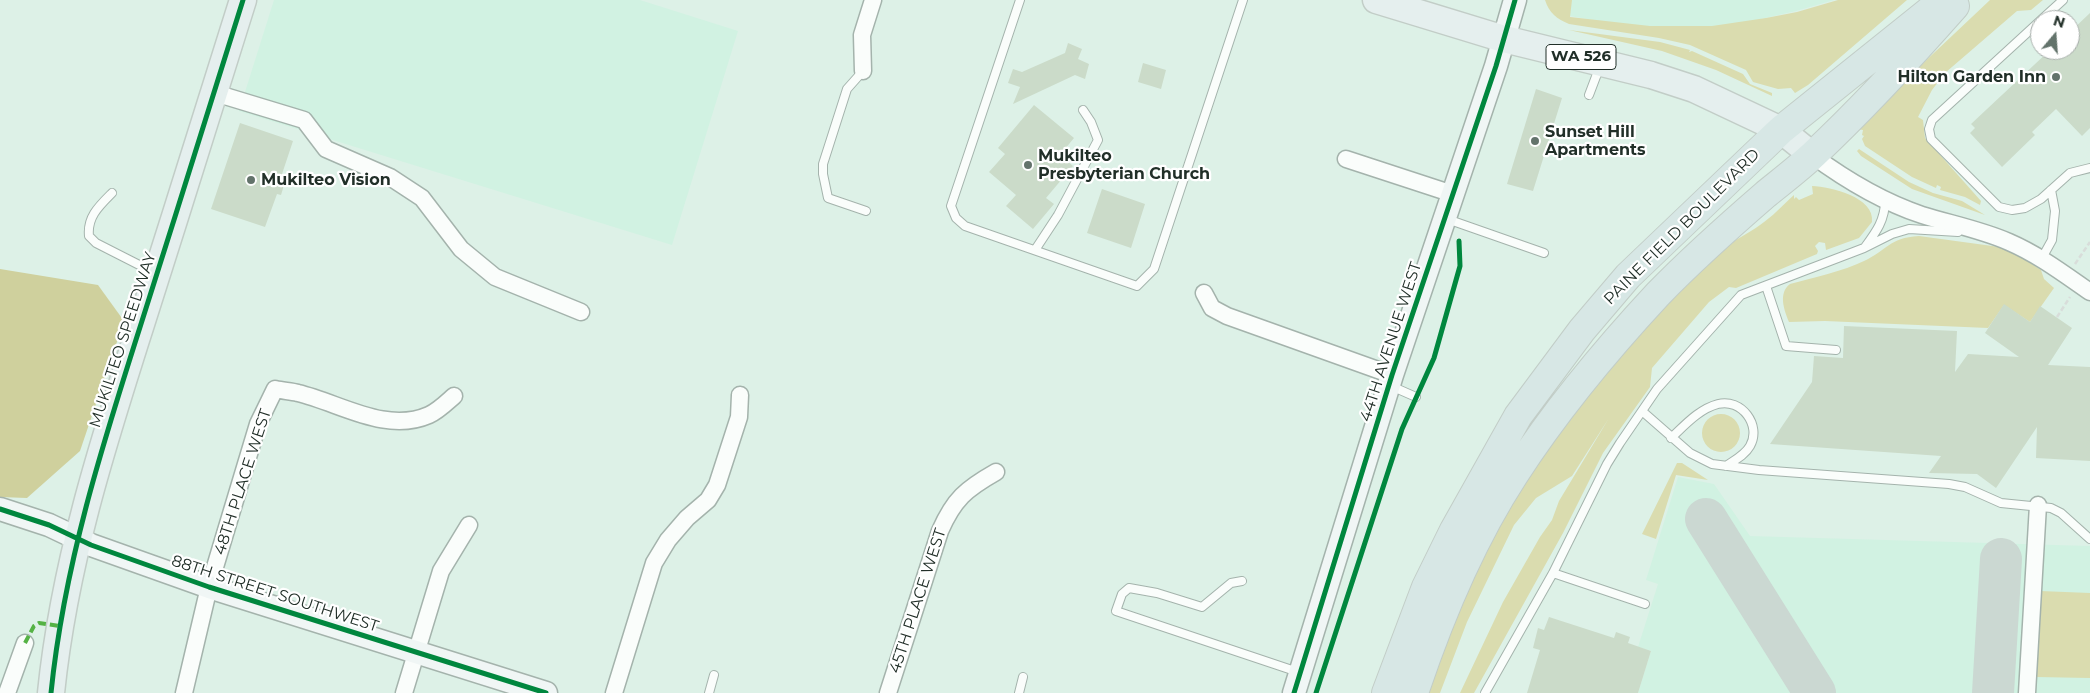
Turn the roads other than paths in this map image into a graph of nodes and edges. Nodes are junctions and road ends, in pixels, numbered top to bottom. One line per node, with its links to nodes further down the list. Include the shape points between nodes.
1 (244, 0): 15 (main road, MUKILTEO SPEEDWAY)
2 (873, 0): 14 (street, via 862,35)
3 (1020, 0): 30 (lane, via 951,206 956,218 965,226)
4 (1242, 0): 30 (lane, via 1154,269 1137,286)
5 (1376, 0): 12 (main road, WA 526)
6 (1515, 0): 12 (street, 44TH AVENUE WEST)
7 (1943, 0): 18 (highway, PAINE FIELD BOULEVARD)
8 (1960, 0): 19 (highway, PAINE FIELD BOULEVARD, via 1886,84)
9 (2063, 0): 10 (lane)
10 (2053, 10)
11 (2030, 31): 22 (lane, via 1932,120 1930,139 2000,207 2012,210 2025,208)
12 (1504, 38): 13 (main road, WA 526); 24 (street, 44TH AVENUE WEST)
13 (1602, 62): 16 (lane); 18 (main road, WA 526, via 1694,90)
14 (863, 71): 26 (lane, via 847,89 823,164 823,174 828,198)
15 (215, 93): 33 (main road, MUKILTEO SPEEDWAY); 37 (street, via 304,120 322,149 366,173 390,177 422,198 460,249 495,277)
16 (1589, 94)
17 (1083, 110): 30 (lane, via 1098,140)
18 (1781, 130): 19 (main road, WA 526); 70 (highway, PAINE FIELD BOULEVARD, via 1628,276 1582,330 1518,416 1434,571)
19 (1812, 155): 25 (street); 71 (highway, PAINE FIELD BOULEVARD, via 1730,225 1659,293 1551,420 1513,477 1479,538 1447,607)
20 (1346, 159): 24 (street)
21 (2090, 168): 22 (lane, via 2070,173)
22 (2051, 190): 32 (lane, via 2055,211 2052,240)
23 (112, 193): 33 (lane, via 91,217 89,236 96,243)
24 (1453, 194): 27 (street, 44TH AVENUE WEST)
25 (1885, 201): 28 (street); 29 (lane, via 1885,212 1877,232)
26 (866, 211)
27 (1445, 218): 31 (lane); 39 (street, 44TH AVENUE WEST)
28 (1989, 234): 29 (lane, via 1909,230 1892,234); 32 (street)
29 (1864, 248): 34 (lane)
30 (1035, 250)
31 (1544, 253)
32 (2042, 258): 35 (street)
33 (157, 274): 50 (main road, MUKILTEO SPEEDWAY, via 100,453)
34 (1766, 286): 38 (lane, via 1786,346); 43 (lane, via 1741,295 1656,389)
35 (2090, 292)
36 (1204, 293): 39 (street, via 1212,308 1227,316)
37 (581, 312)
38 (1836, 350)
39 (1390, 380): 42 (lane); 60 (street, 44TH AVENUE WEST)
40 (740, 395): 66 (street, via 739,417 717,485 708,500 668,540 654,563)
41 (454, 396): 54 (street, 48TH PLACE WEST, via 429,415 393,420 276,389 258,424)
42 (1416, 397)
43 (1642, 411): 44 (lane); 52 (lane, via 1607,464)
44 (1671, 438): 45 (lane, via 1702,460); 45 (lane, via 1707,408 1726,402 1735,404 1750,418 1753,440 1742,455)
45 (1726, 466): 47 (lane, via 1950,484 1966,487 2001,503)
46 (996, 472): 68 (street, 45TH PLACE WEST, via 970,487 947,516)
47 (2038, 505): 51 (lane, via 2061,513); 73 (street)
48 (0, 509): 50 (street, 88TH STREET SOUTHWEST, via 49,524)
49 (469, 525): 57 (street, via 441,571)
50 (77, 538): 54 (street, 88TH STREET SOUTHWEST); 62 (main road, MUKILTEO SPEEDWAY)
51 (2090, 539)
52 (1553, 573): 55 (lane); 72 (lane)
53 (1242, 581): 60 (lane, via 1231,583 1202,607 1129,588 1122,594 1116,611)
54 (209, 587): 57 (street, 88TH STREET SOUTHWEST); 63 (street, 48TH PLACE WEST)
55 (1645, 604)
56 (25, 643): 61 (street)
57 (416, 653): 64 (street); 65 (street, 88TH STREET SOUTHWEST)
58 (714, 675): 67 (lane)
59 (1023, 677): 69 (lane)
60 (1297, 683)
61 (7, 693)
62 (51, 693)
63 (184, 693)
64 (404, 693)
65 (546, 693)
66 (614, 693)
67 (709, 693)
68 (888, 693)
69 (1019, 693)
70 (1386, 693)
71 (1414, 693)
72 (1485, 693)
73 (2027, 693)

